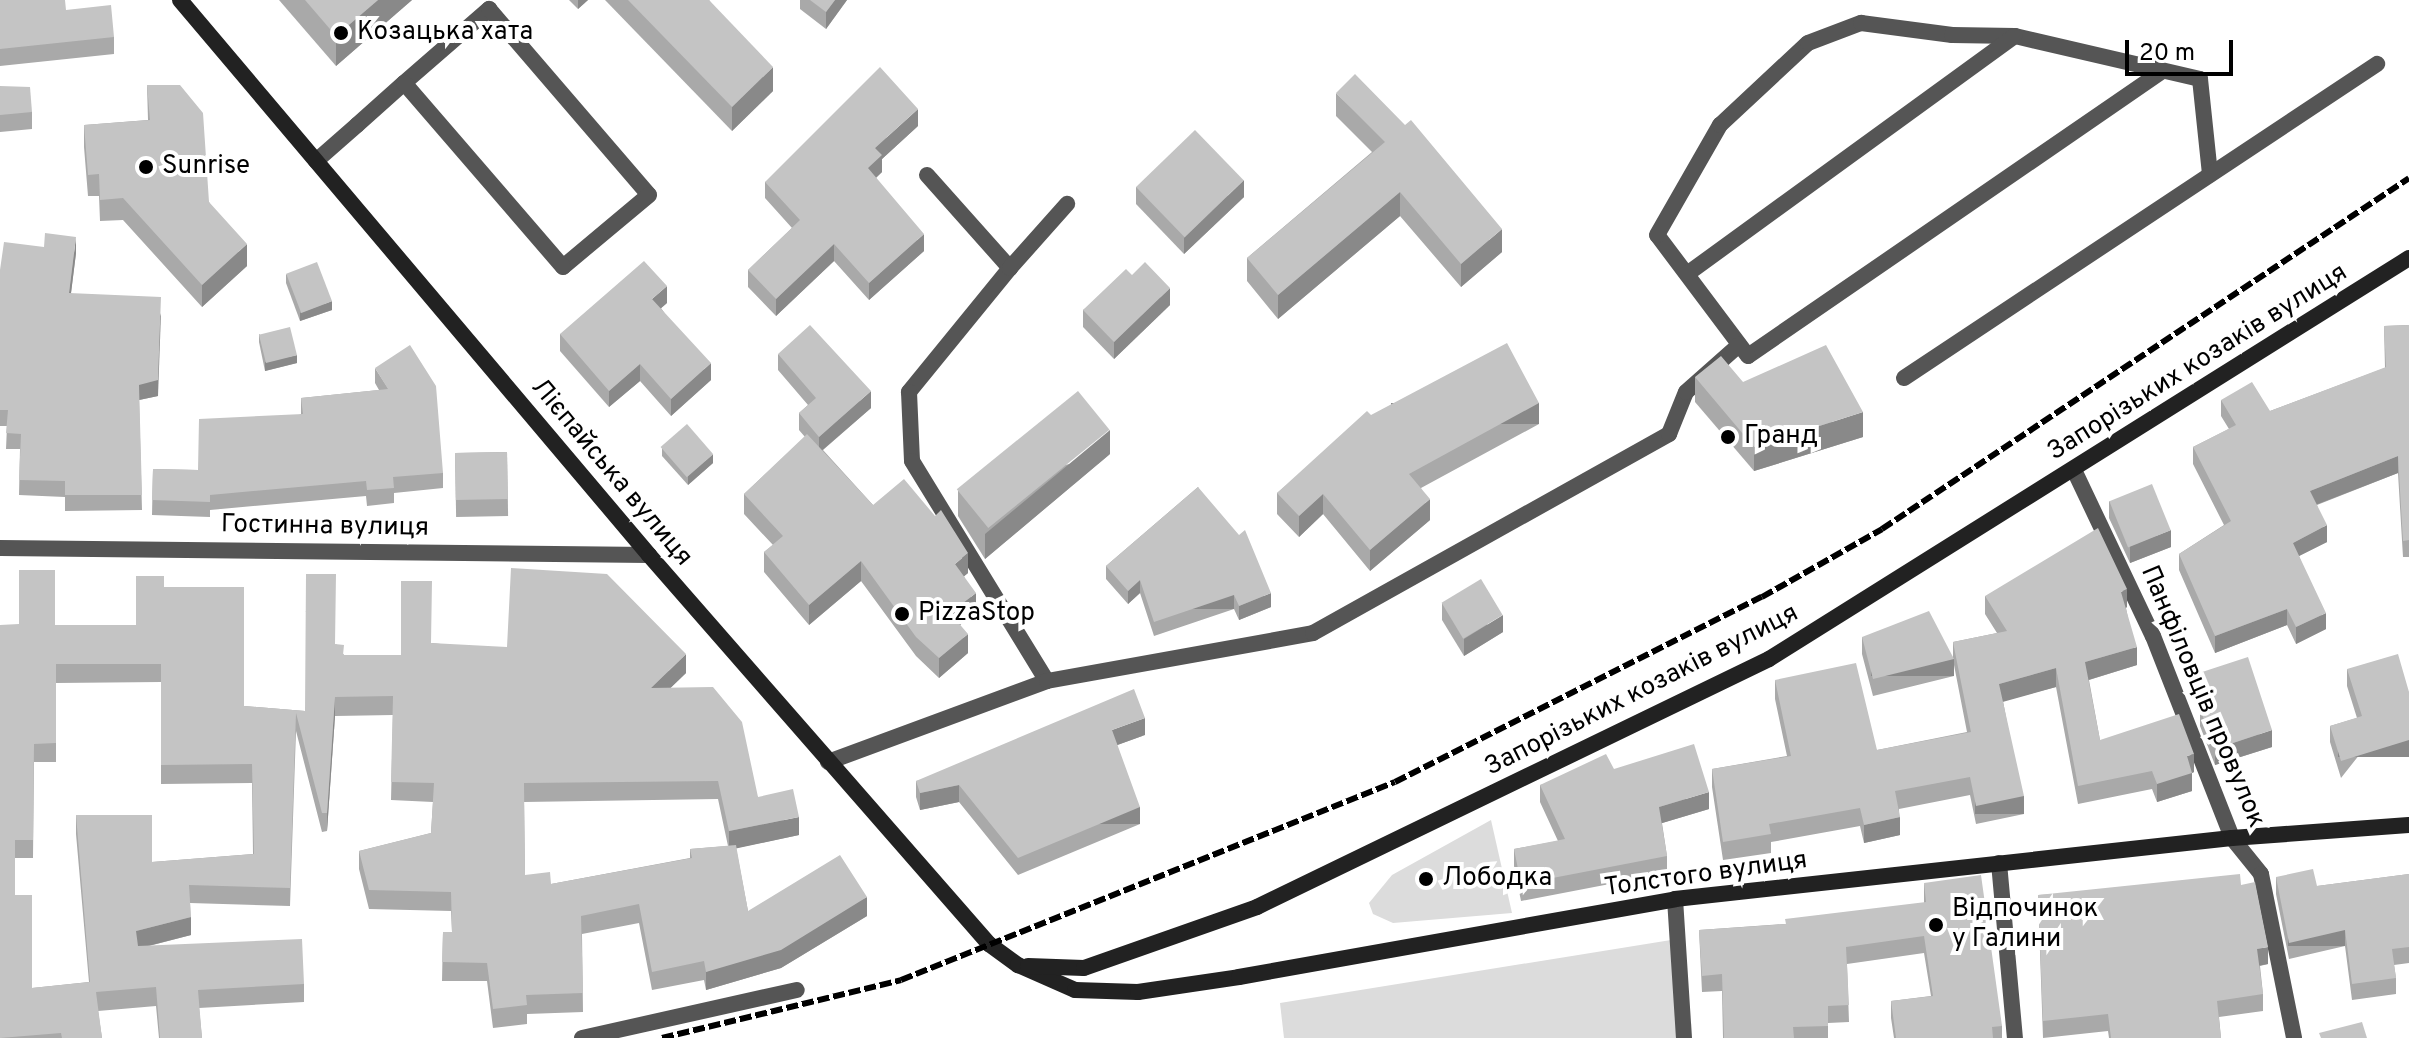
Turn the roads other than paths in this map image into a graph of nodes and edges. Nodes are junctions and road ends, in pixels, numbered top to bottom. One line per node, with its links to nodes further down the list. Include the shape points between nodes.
1 (180, 0): 6 (main road, Лієпайська вулиця)
2 (2015, 36): 4 (street); 12 (street); 12 (street, via 1952,35 1861,23 1808,43 1720,125 1657,235)
3 (2377, 64): 7 (street)
4 (2161, 72): 7 (street, via 2200,79); 13 (street, via 1748,356)
5 (404, 83): 5 (street, via 563,267 649,195 489,9); 6 (street)
6 (316, 161): 17 (main road, Лієпайська вулиця)
7 (2210, 174): 14 (street)
8 (927, 175): 11 (street)
9 (1067, 204): 11 (street)
10 (2409, 258): 15 (main road, Запорізьких козаків вулиця)
11 (1010, 268): 18 (street, via 909,392 912,461)
12 (1687, 274): 13 (street)
13 (1739, 345): 18 (street, via 1686,392 1669,434 1313,633)
14 (1904, 378)
15 (2074, 470): 21 (street, Панфіловців провулок, via 2153,636); 24 (main road, Запорізьких козаків вулиця, via 1769,659 1257,907 1084,968)
16 (0, 548): 17 (street, Гостинна вулиця)
17 (649, 555): 19 (main road, Лієпайська вулиця)
18 (1047, 681): 19 (street)
19 (828, 762): 24 (main road, Лієпайська вулиця, via 989,944)
20 (2409, 825): 21 (main road, Толстого вулиця)
21 (2232, 838): 22 (main road, Толстого вулиця); 29 (street, Панфіловців провулок, via 2261,874)
22 (1999, 863): 23 (main road, Толстого вулиця); 28 (street)
23 (1675, 899): 24 (main road, Толстого вулиця, via 1138,992 1075,990); 27 (street)
24 (1018, 965)
25 (797, 990): 26 (street)
26 (582, 1038)
27 (1684, 1038)
28 (2015, 1038)
29 (2294, 1038)

